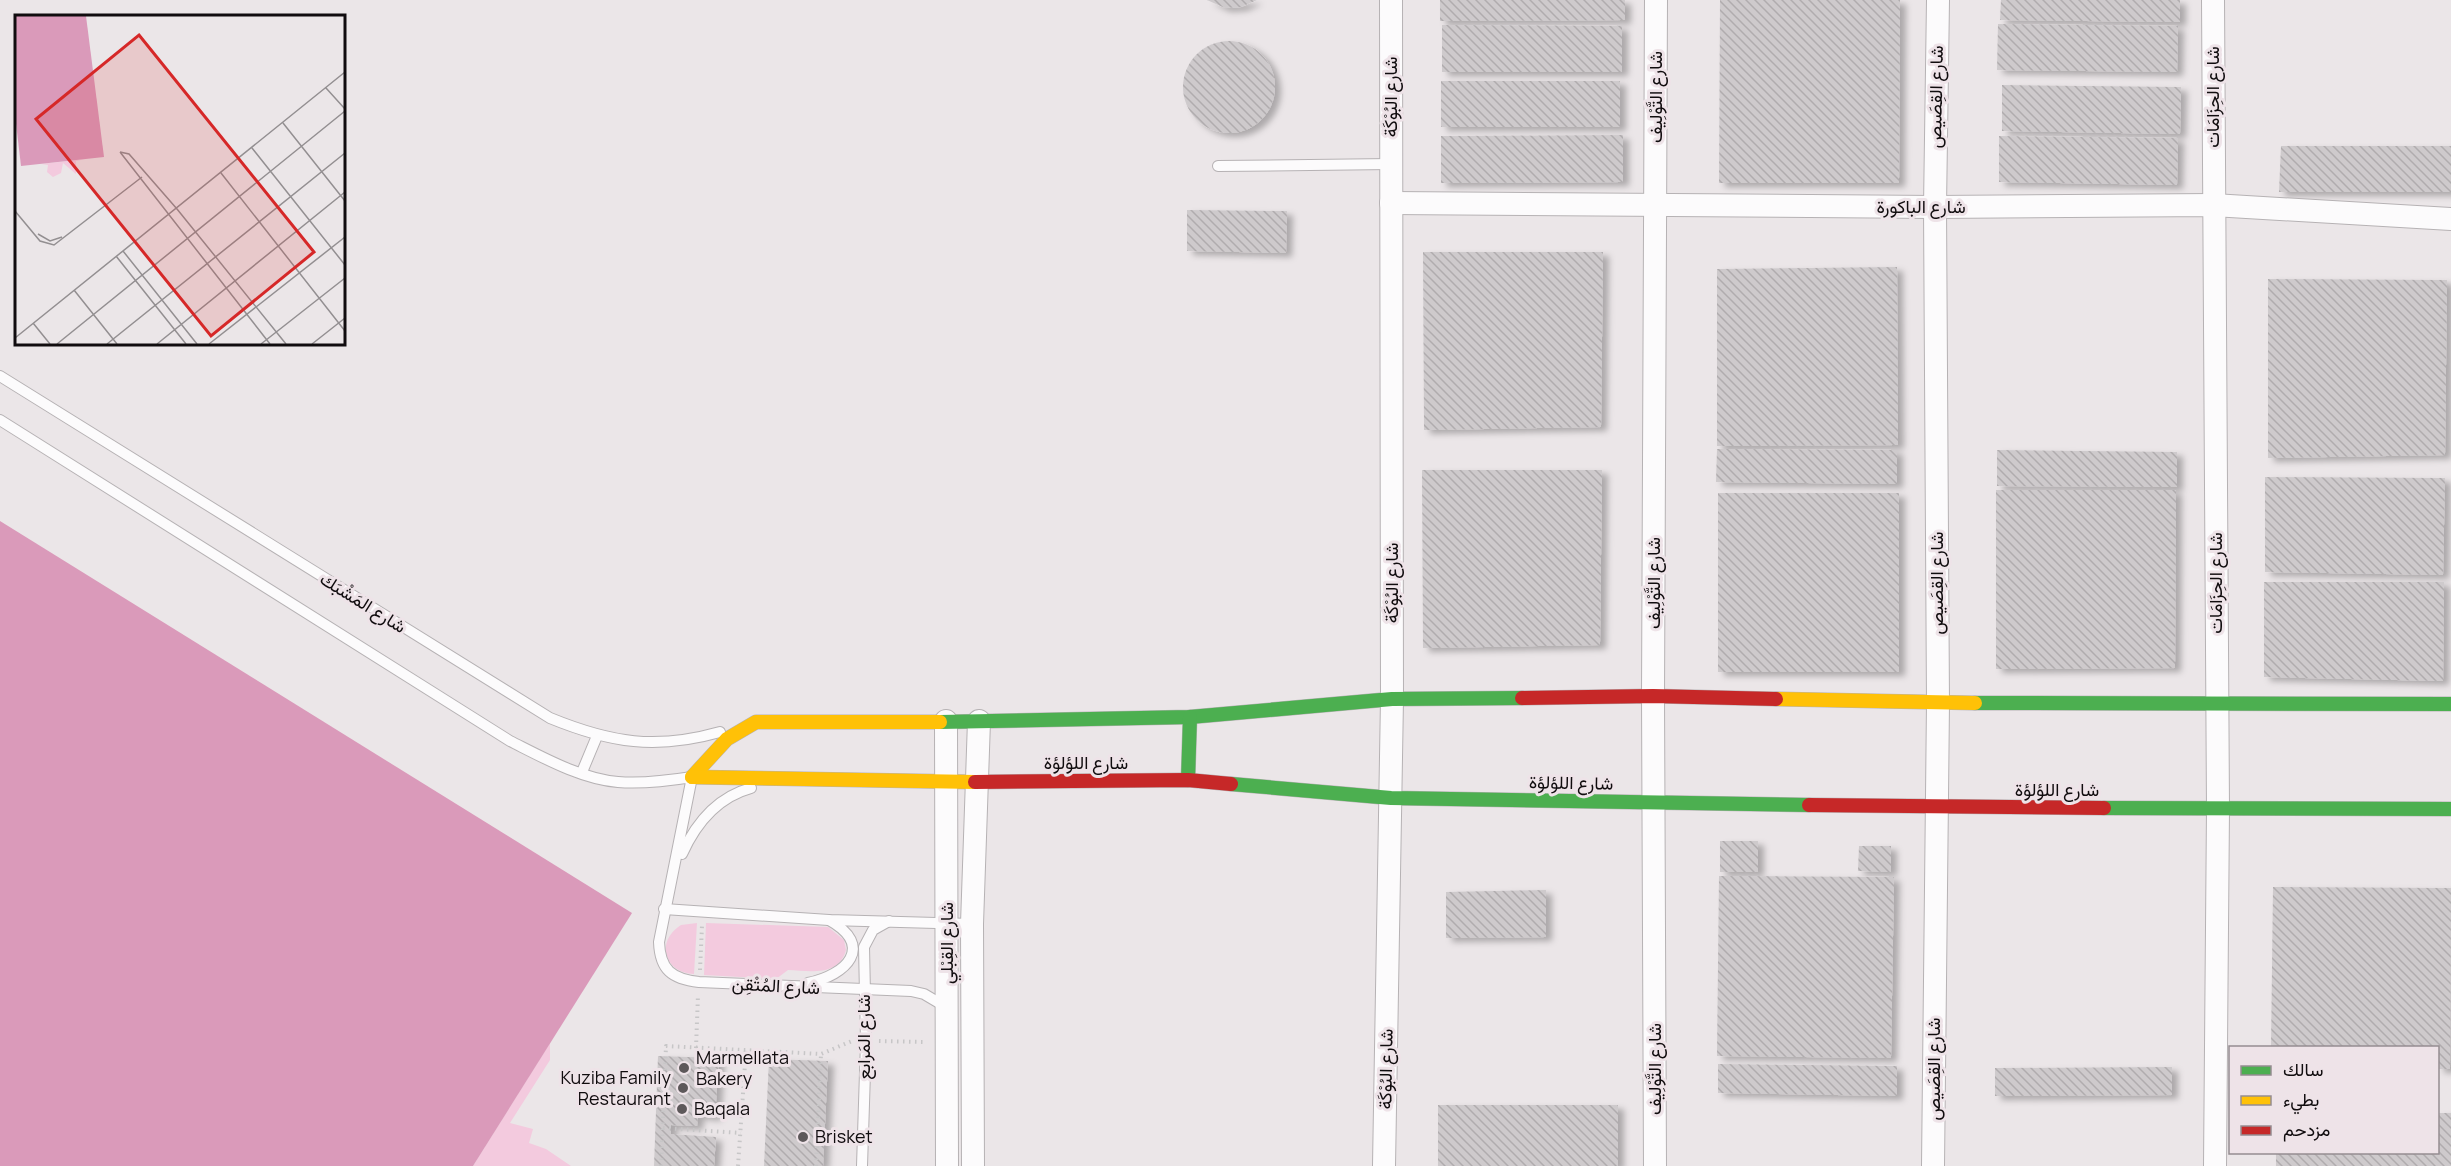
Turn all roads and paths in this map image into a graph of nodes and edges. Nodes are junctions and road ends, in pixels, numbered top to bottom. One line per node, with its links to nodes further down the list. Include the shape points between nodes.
1 (1391, 0): 5 (street, شارع البُوْكَة)
2 (1656, 0): 8 (street, شارع التَّوْلِيف)
3 (1938, 0): 10 (street, شارع القِصَيص)
4 (2213, 0): 9 (street, شارع الحِزَامَات)
5 (1391, 164): 6 (lane); 7 (street, شارع البُوْكَة)
6 (1218, 166)
7 (1391, 203): 8 (street, شارع الباكورة); 15 (street, شارع البُوْكَة)
8 (1656, 205): 10 (street, شارع الباكورة); 14 (street, شارع التَّوْلِيف)
9 (2213, 205): 10 (street, شارع الباكورة); 11 (street, شارع الباكورة); 16 (street, شارع الحِزَامَات)
10 (1935, 207): 17 (street, شارع القِصَيص)
11 (2451, 219)
12 (0, 376): 23 (lane, شارع المَشْبَك, via 526,705)
13 (0, 420): 24 (lane, شارع المَشْبَك, via 510,741)
14 (1653, 696): 15 (street); 17 (street); 31 (street, شارع التَّوْلِيف)
15 (1392, 699): 19 (street); 30 (street, شارع البُوْكَة)
16 (2217, 702): 17 (street); 18 (street); 34 (street, شارع الحِزَامَات)
17 (1938, 703): 32 (street, شارع القِصَيص)
18 (2451, 704)
19 (1190, 717): 21 (street); 27 (street)
20 (946, 721): 21 (street); 22 (street); 28 (street, شارع القِبْلي)
21 (979, 721): 29 (street, شارع القِبْلي)
22 (752, 723): 23 (lane, شارع المَشْبَك, via 696,739 656,744); 25 (street, via 717,748)
23 (597, 736): 24 (lane)
24 (582, 772): 25 (lane, شارع المَشْبَك, via 616,782)
25 (692, 777): 26 (street, شارع اللؤلؤة); 35 (lane, شارع المُتْقِن)
26 (779, 780): 28 (street, شارع اللؤلؤة); 35 (lane, via 744,790 720,803 700,821)
27 (1188, 780): 29 (street, شارع اللؤلؤة); 30 (street, شارع اللؤلؤة)
28 (946, 782): 29 (street, شارع اللؤلؤة); 39 (street, شارع القِبْلي)
29 (978, 782): 40 (street, شارع القِبْلي)
30 (1392, 798): 31 (street, شارع اللؤلؤة); 57 (street, شارع البُوْكَة)
31 (1654, 803): 32 (street, شارع اللؤلؤة); 58 (street, شارع التَّوْلِيف)
32 (1936, 807): 34 (street, شارع اللؤلؤة); 59 (street, شارع القِصَيص)
33 (2451, 808): 34 (street, شارع اللؤلؤة)
34 (2218, 809): 60 (street, شارع الحِزَامَات)
35 (674, 873): 36 (lane, شارع المُتْقِن)
36 (664, 909): 37 (lane); 41 (lane, شارع المُتْقِن, via 659,952 671,975 699,982)
37 (829, 920): 38 (lane); 41 (lane, via 848,936 852,949 848,963 830,978)
38 (890, 920): 39 (lane); 42 (lane, شارع المَرابع, via 867,938)
39 (948, 921): 40 (lane); 43 (street, شارع القِبْلي)
40 (972, 924): 56 (street, شارع القِبْلي)
41 (790, 987): 42 (lane, شارع المُتْقِن)
42 (864, 990): 43 (lane, شارع المُتْقِن, via 911,991); 54 (lane, شارع المَرابع)
43 (947, 1008): 55 (street, شارع القِبْلي)
44 (854, 1040): 48 (path)
45 (875, 1041): 46 (path)
46 (926, 1042)
47 (746, 1050): 48 (path); 49 (path, via 666,1047); 50 (path)
48 (820, 1054): 53 (path)
49 (663, 1128): 50 (path); 51 (path)
50 (741, 1133): 52 (path)
51 (661, 1166)
52 (738, 1166)
53 (816, 1166)
54 (862, 1166)
55 (947, 1166)
56 (973, 1166)
57 (1384, 1166)
58 (1655, 1166)
59 (1933, 1166)
60 (2215, 1166)

